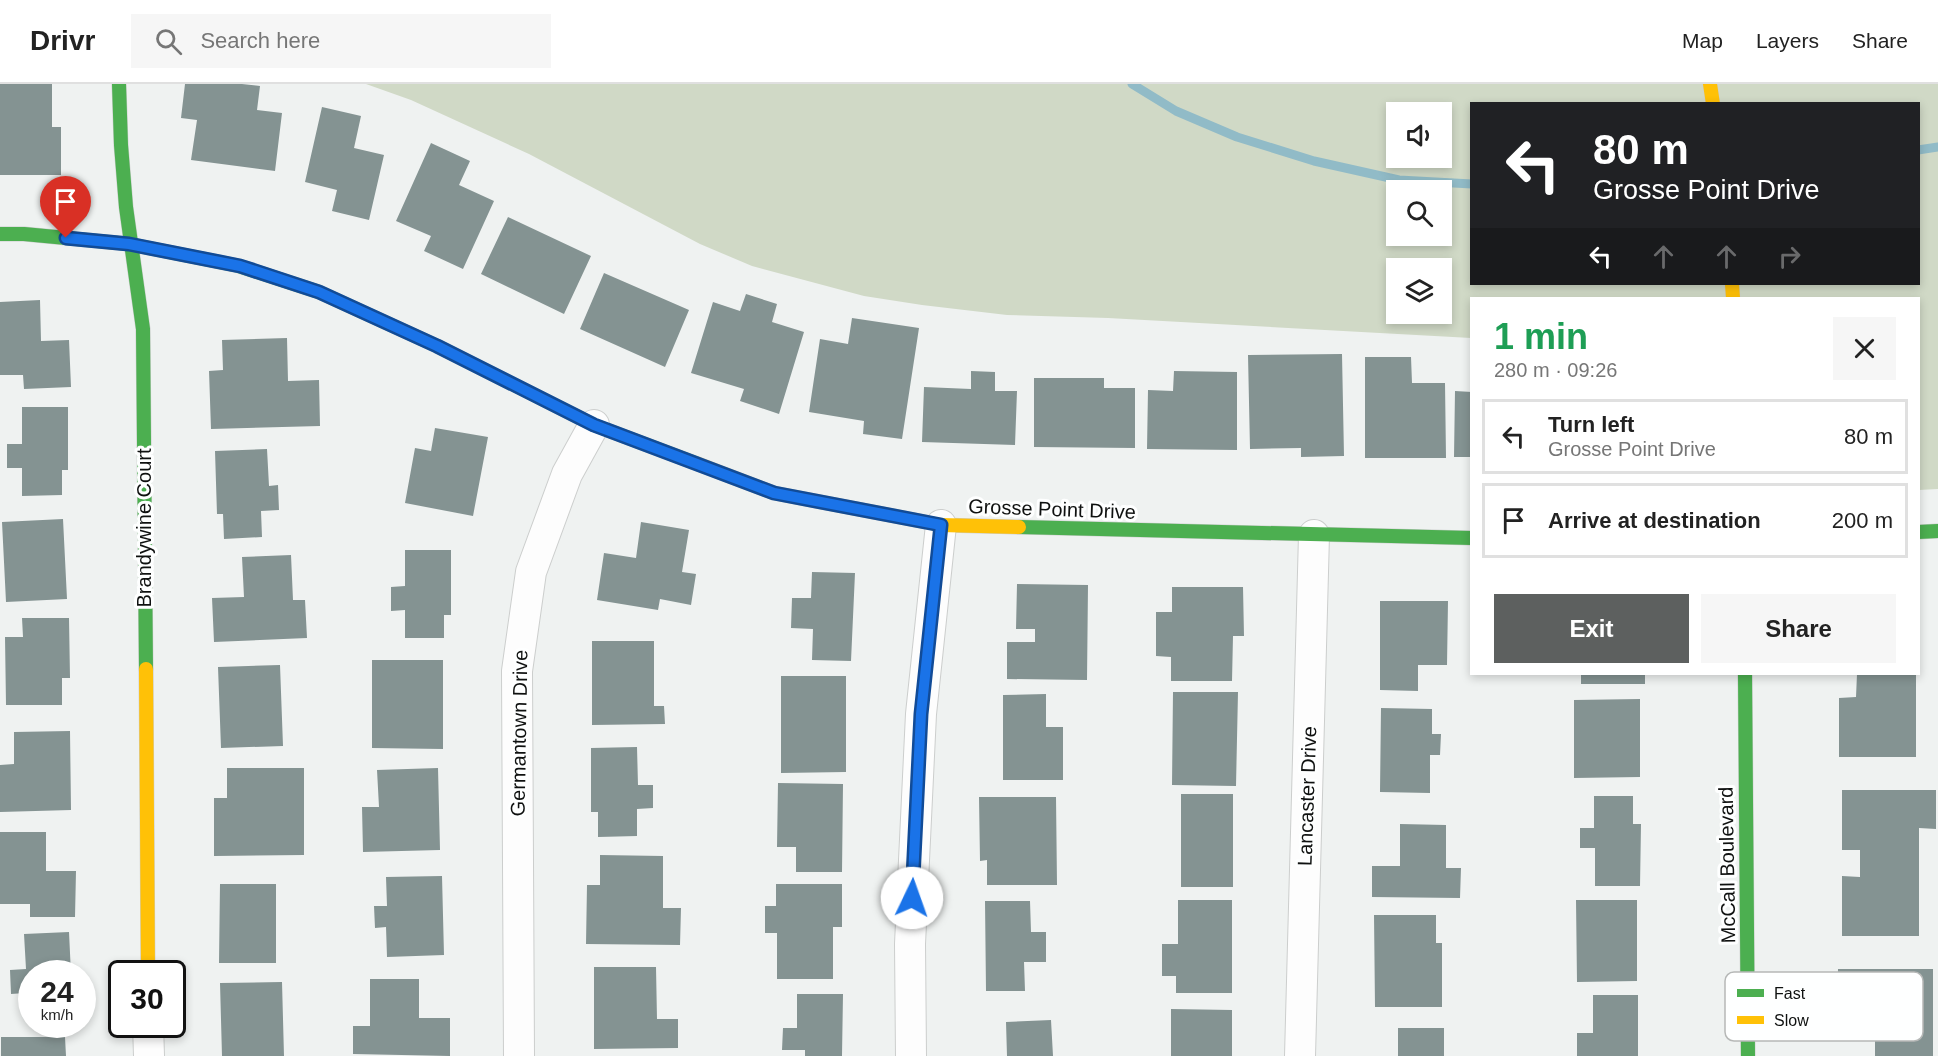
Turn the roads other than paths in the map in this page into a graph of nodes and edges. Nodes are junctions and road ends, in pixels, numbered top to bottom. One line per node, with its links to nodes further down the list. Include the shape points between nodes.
1 (119, 84): 3 (street, Brandywine Court)
2 (0, 234): 3 (street, Grosse Point Drive)
3 (129, 244): 4 (street, Grosse Point Drive, via 240,266 319,292); 11 (street, Brandywine Court, via 143,329)
4 (594, 425): 5 (street, Grosse Point Drive, via 774,493); 16 (street, Germantown Drive, via 567,474 531,573 517,671)
5 (941, 525): 8 (street, Grosse Point Drive); 17 (street, via 921,714 910,944)
6 (1938, 531): 7 (street)
7 (1920, 532)
8 (1314, 535): 9 (street, Grosse Point Drive); 18 (street, Lancaster Drive)
9 (1470, 538)
10 (1745, 675): 12 (street, McCall Boulevard)
11 (148, 960)
12 (1747, 972)
13 (148, 1038): 15 (street)
14 (1748, 1041): 19 (street, McCall Boulevard)
15 (148, 1056)
16 (519, 1056)
17 (911, 1056)
18 (1300, 1056)
19 (1748, 1056)

